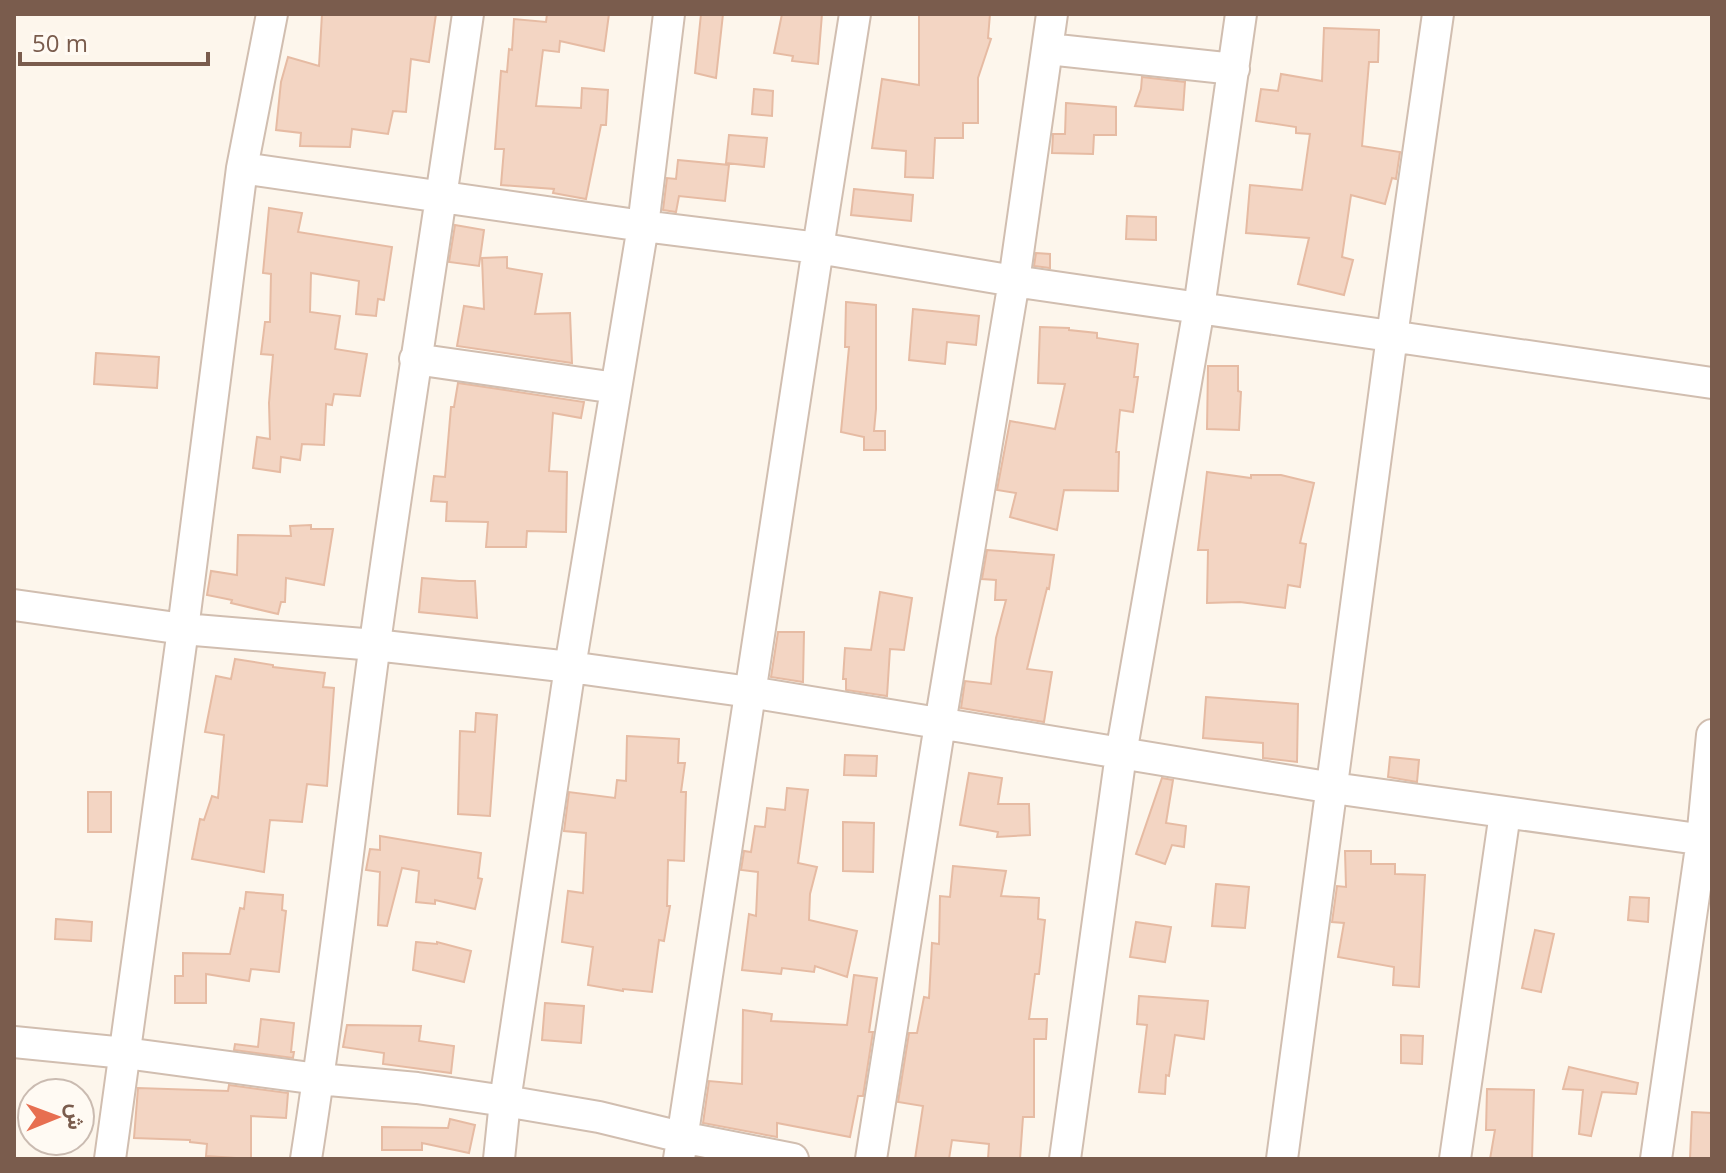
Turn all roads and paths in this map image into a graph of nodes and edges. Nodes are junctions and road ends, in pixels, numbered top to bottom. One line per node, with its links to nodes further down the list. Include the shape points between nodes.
1 (272, 14): 10 (street)
2 (468, 14): 11 (street)
3 (669, 14): 12 (street)
4 (855, 14): 13 (street)
5 (1052, 14): 8 (street)
6 (1241, 14): 9 (street)
7 (1438, 14): 16 (street)
8 (1048, 49): 9 (street); 14 (street)
9 (1234, 69): 15 (street)
10 (242, 168): 11 (street); 21 (street)
11 (442, 197): 12 (street); 17 (street)
12 (643, 226): 13 (street); 19 (street)
13 (818, 248): 14 (street); 24 (street)
14 (1014, 281): 15 (street); 25 (street)
15 (1199, 308): 16 (street); 27 (street)
16 (1392, 336): 18 (street); 28 (street)
17 (415, 359): 19 (street); 22 (street)
18 (1712, 383)
19 (616, 388): 23 (street)
20 (14, 605): 21 (street)
21 (183, 629): 22 (street); 32 (street)
22 (375, 645): 23 (street); 33 (street)
23 (570, 667): 24 (street); 34 (street)
24 (750, 692): 25 (street); 35 (street)
25 (940, 724): 27 (street); 40 (street)
26 (1712, 735): 30 (street)
27 (1121, 754): 28 (street); 41 (street)
28 (1333, 788): 29 (street); 42 (street)
29 (1505, 813): 30 (street); 43 (street)
30 (1707, 840): 44 (street)
31 (14, 1042): 32 (street)
32 (125, 1053): 33 (street); 36 (street)
33 (318, 1079): 34 (street); 37 (street)
34 (505, 1101): 35 (street, via 599,1117); 38 (street)
35 (680, 1148): 39 (street)
36 (110, 1159)
37 (306, 1159)
38 (499, 1159)
39 (793, 1159)
40 (871, 1159)
41 (1065, 1159)
42 (1282, 1159)
43 (1455, 1159)
44 (1656, 1159)

